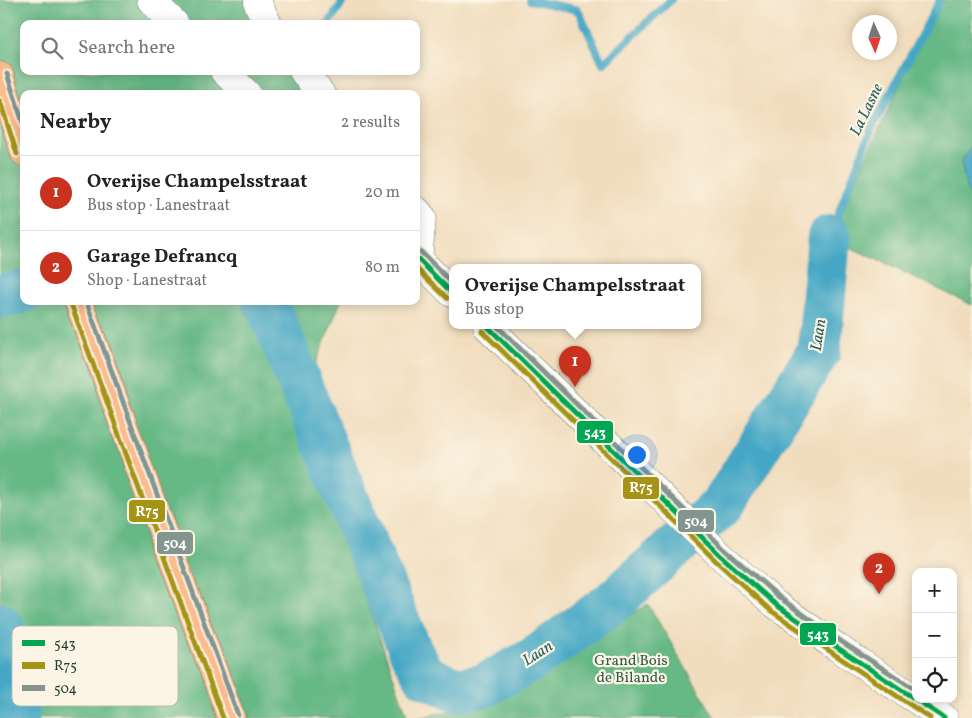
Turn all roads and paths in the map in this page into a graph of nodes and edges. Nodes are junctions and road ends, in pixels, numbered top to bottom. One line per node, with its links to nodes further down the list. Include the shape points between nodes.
1 (151, 0): 3 (street)
2 (258, 0): 4 (street)
3 (171, 20)
4 (266, 20)
5 (228, 75): 8 (street)
6 (306, 75): 9 (street)
7 (0, 76): 10 (main road)
8 (243, 90)
9 (319, 90)
10 (20, 139)
11 (420, 215): 12 (street)
12 (420, 233)
13 (420, 261): 14 (street)
14 (449, 289)
15 (79, 305): 17 (main road)
16 (490, 329): 18 (street, via 720,555 775,604)
17 (231, 718)
18 (944, 718)

